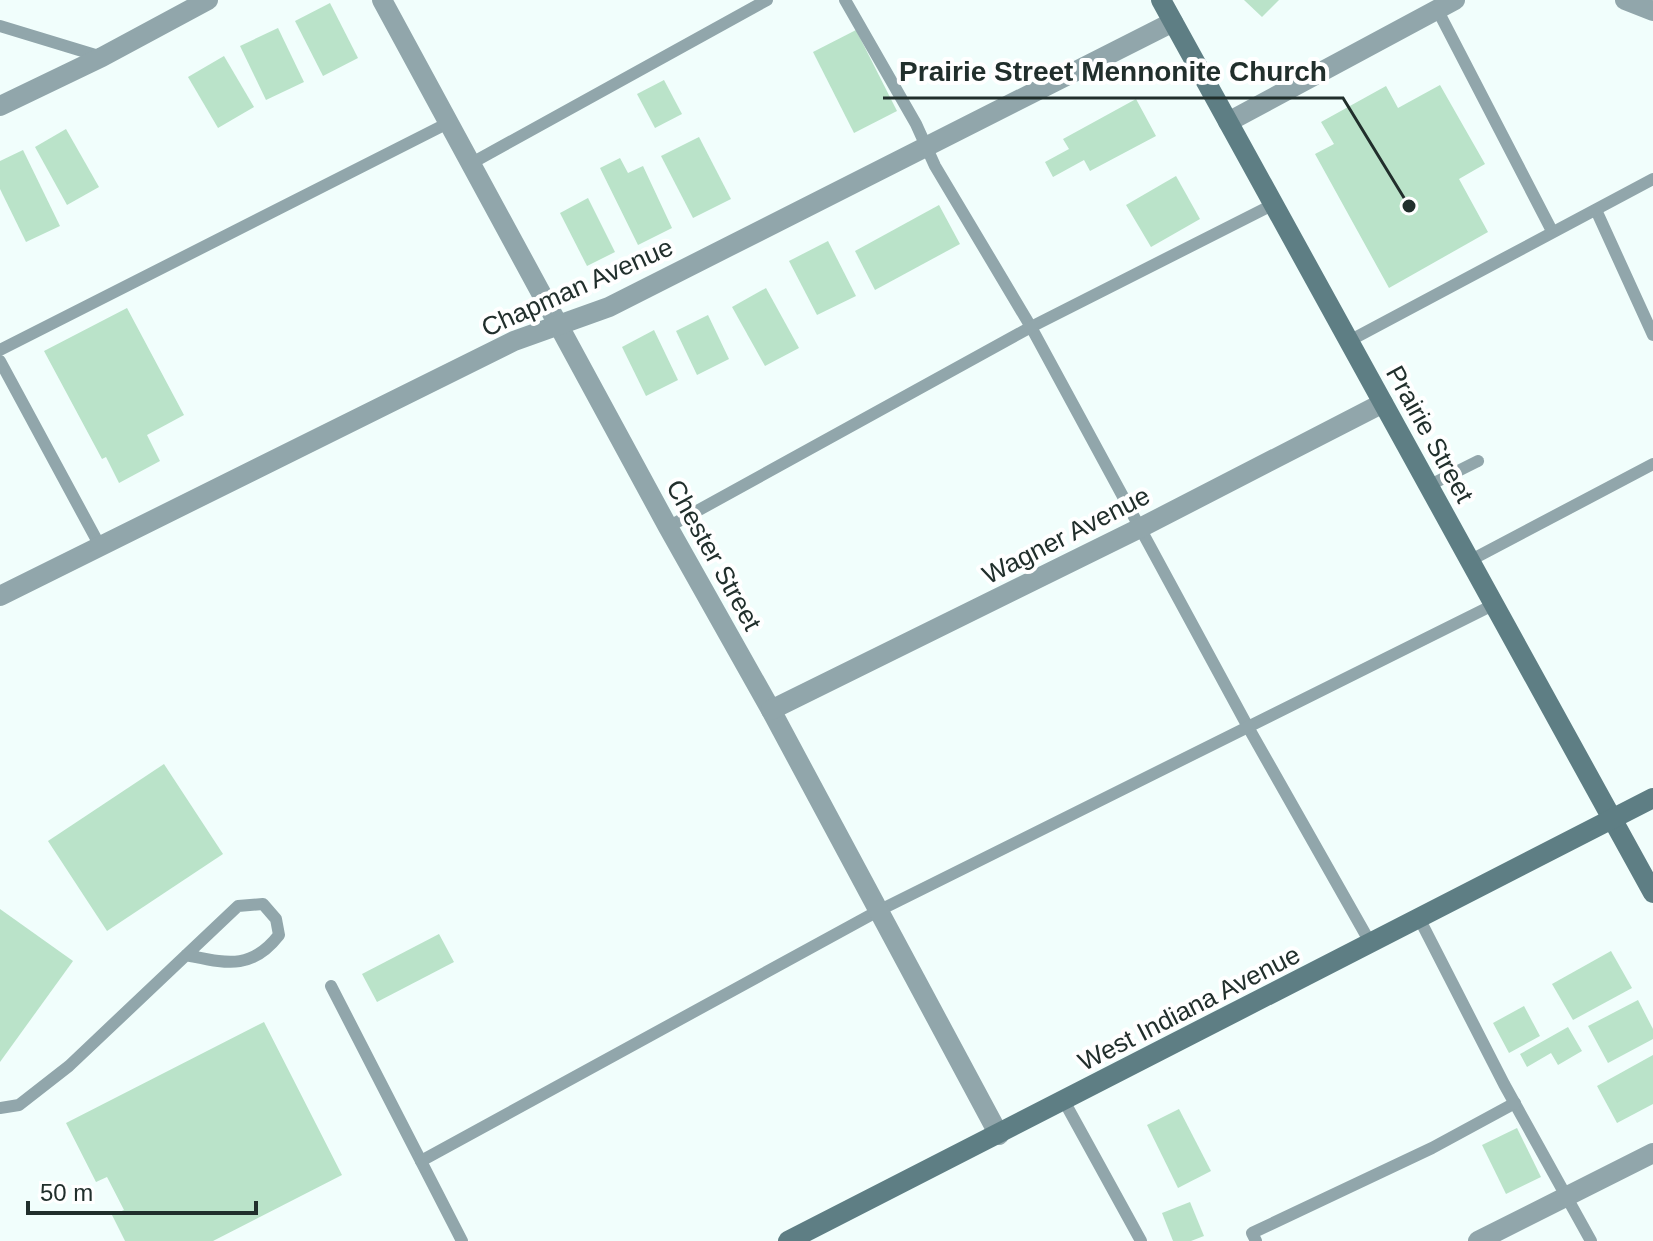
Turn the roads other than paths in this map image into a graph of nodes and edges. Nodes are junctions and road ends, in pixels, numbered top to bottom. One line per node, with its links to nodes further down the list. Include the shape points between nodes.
1 (208, 0): 11 (street)
2 (382, 0): 14 (street, Chester Street)
3 (767, 0): 16 (lane)
4 (845, 0): 15 (lane)
5 (1161, 0): 9 (main road, Prairie Street)
6 (1625, 0): 8 (street)
7 (1446, 5): 13 (street); 20 (lane)
8 (1653, 11)
9 (1173, 22): 13 (main road, Prairie Street); 15 (street, Chapman Avenue)
10 (0, 26): 11 (lane)
11 (102, 57): 12 (street)
12 (0, 106)
13 (1228, 122): 18 (main road, Prairie Street)
14 (448, 123): 16 (street, Chester Street); 25 (lane)
15 (926, 145): 21 (street, Chapman Avenue, via 609,307); 22 (lane)
16 (470, 164): 21 (street, Chester Street)
17 (1653, 179): 19 (lane)
18 (1274, 204): 22 (lane); 24 (main road, Prairie Street)
19 (1596, 210): 20 (lane); 23 (lane)
20 (1552, 231): 24 (lane)
21 (558, 325): 31 (street, Chester Street); 33 (street, Chapman Avenue, via 514,341)
22 (1031, 327): 31 (lane); 32 (lane)
23 (1653, 335)
24 (1349, 341): 27 (main road, Prairie Street)
25 (0, 350)
26 (0, 361): 33 (lane)
27 (1383, 403): 30 (main road, Prairie Street); 32 (street, Wagner Avenue)
28 (1478, 461): 30 (lane)
29 (1653, 464): 34 (lane)
30 (1430, 485): 34 (main road, Prairie Street)
31 (668, 527): 37 (street, Chester Street)
32 (1140, 528): 37 (street, Wagner Avenue); 38 (lane)
33 (100, 546): 35 (street, Chapman Avenue)
34 (1471, 560): 36 (main road, Prairie Street)
35 (0, 596)
36 (1495, 604): 38 (lane); 40 (main road, Prairie Street)
37 (771, 710): 42 (street, Chester Street)
38 (1248, 727): 42 (lane); 44 (lane)
39 (1653, 798): 40 (main road, West Indiana Avenue)
40 (1614, 818): 41 (main road, Prairie Street); 43 (main road, West Indiana Avenue)
41 (1653, 893)
42 (878, 911): 50 (street, Chester Street); 52 (lane)
43 (1419, 918): 44 (main road, West Indiana Avenue); 48 (lane)
44 (1371, 944): 47 (main road, West Indiana Avenue)
45 (186, 955): 45 (lane, via 232,964 266,951 279,935 276,919 263,904 238,906); 49 (lane, via 69,1066 19,1105)
46 (331, 986): 52 (lane)
47 (1064, 1101): 50 (main road, West Indiana Avenue); 56 (lane)
48 (1515, 1103): 53 (lane); 57 (lane, via 1252,1233)
49 (0, 1108)
50 (999, 1135): 55 (main road, West Indiana Avenue)
51 (1653, 1153): 53 (street)
52 (421, 1161): 54 (lane)
53 (1568, 1196): 58 (street); 59 (lane)
54 (462, 1241)
55 (788, 1241)
56 (1141, 1241)
57 (1256, 1241)
58 (1478, 1241)
59 (1591, 1241)

